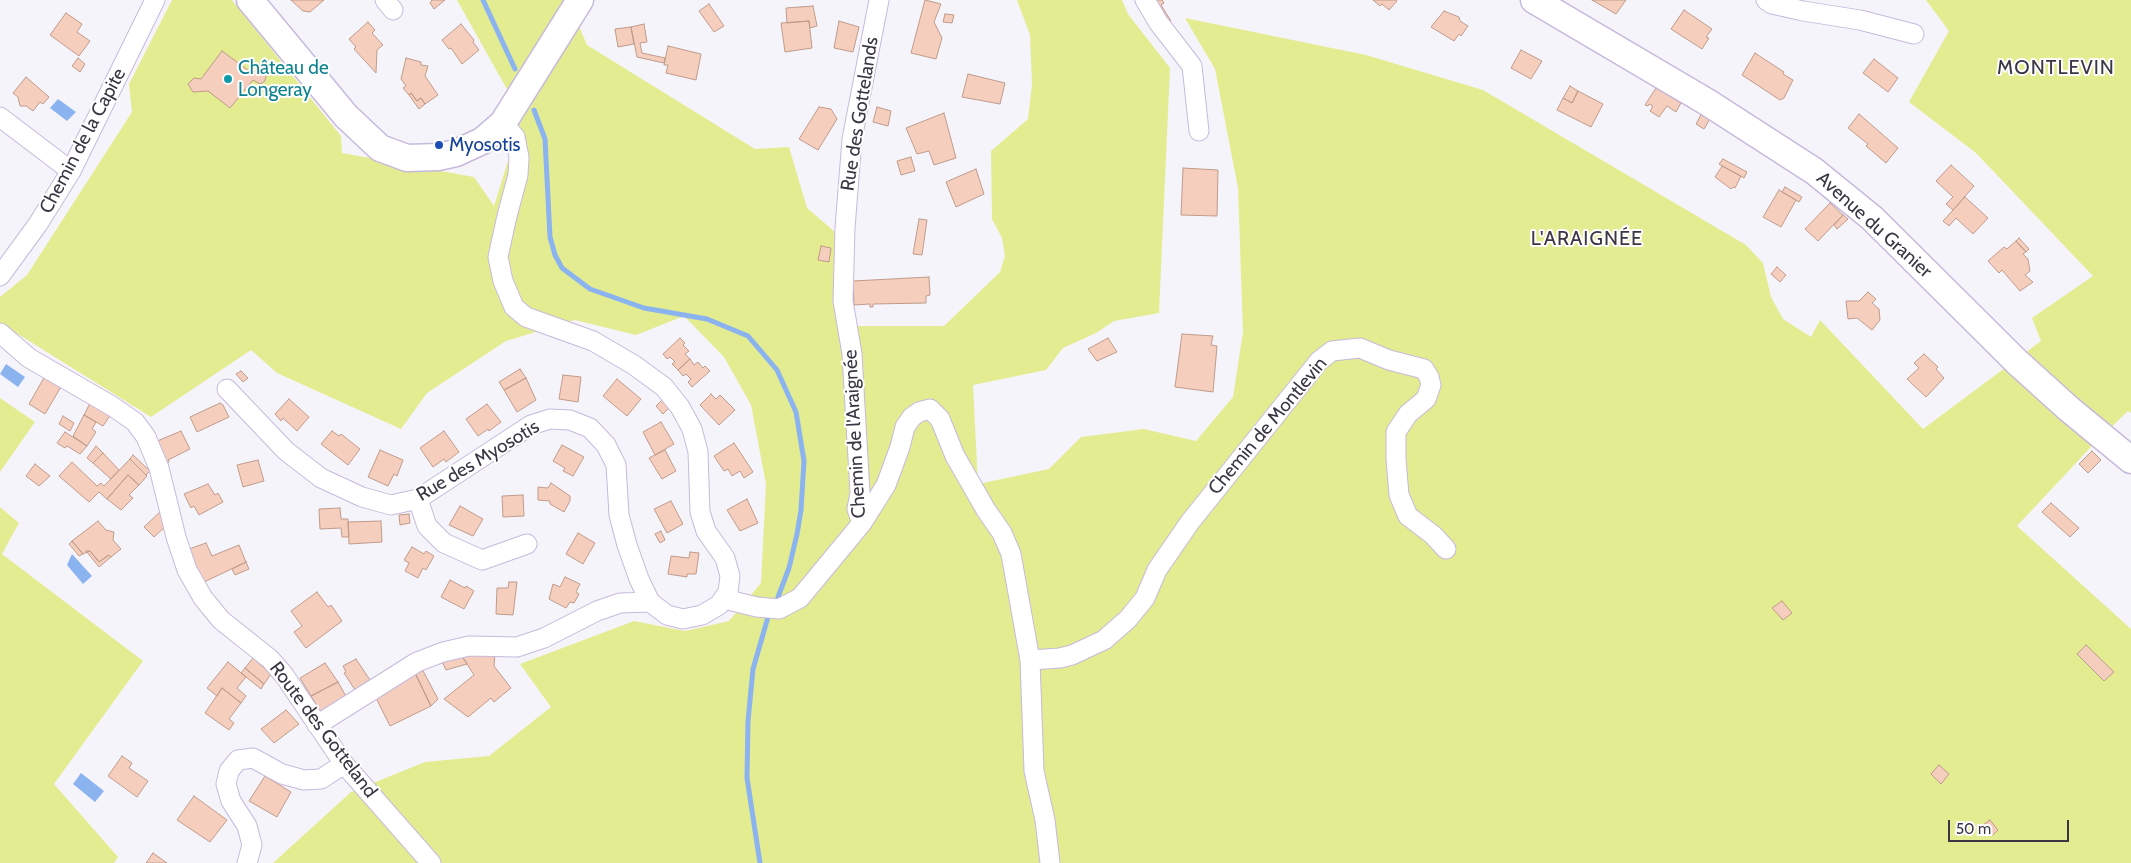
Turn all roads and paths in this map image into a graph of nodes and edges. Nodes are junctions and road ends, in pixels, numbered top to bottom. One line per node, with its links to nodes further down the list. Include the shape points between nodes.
1 (154, 0): 12 (street, Chemin de la Capite)
2 (250, 0): 10 (main road, via 346,116 380,148 407,158 438,157 456,153 482,140)
3 (580, 0): 10 (main road)
4 (879, 0): 13 (street, Rue des Gottelands, via 852,139)
5 (1145, 0): 11 (street, via 1192,66)
6 (1534, 0): 17 (main road, Avenue du Granier, via 1707,102 1814,171 1872,218 2018,362)
7 (1766, 0): 8 (street, via 1772,4 1860,20)
8 (1914, 34)
9 (0, 117): 12 (street)
10 (503, 123): 22 (street, via 515,137 519,156 518,175 498,257 503,281 514,306 526,316 593,341 634,365 664,387 680,408 692,429 698,452 700,512 706,531 725,558 730,576)
11 (1199, 132)
12 (71, 171): 14 (street, Chemin de la Capite)
13 (845, 228): 19 (street, Chemin de l'Araignée, via 843,301 852,354 860,493 857,509)
14 (0, 276)
15 (0, 333): 25 (street, Route des Gotteland, via 29,358 135,422 146,437 159,468 187,570 203,598 221,620 280,670)
16 (227, 389): 18 (street, Rue des Myosotis, via 286,450 321,478 362,497 391,505)
17 (2131, 460)
18 (418, 499): 20 (street, via 427,526 444,542 482,560); 23 (street, Rue des Myosotis, via 531,425 550,419 570,420 590,428 606,445 616,465 619,515 639,579)
19 (862, 523): 22 (street, Chemin de l'Araignée, via 800,598 779,609); 24 (street, via 886,485 905,426 919,412 930,409 940,418 955,456 1002,533 1011,554)
20 (526, 544)
21 (1446, 549): 24 (street, Chemin de Montlevin, via 1434,535 1408,516 1399,495 1396,432 1408,414 1426,399 1431,385 1429,377 1424,369 1360,348 1332,351 1319,361 1190,522 1157,570 1145,598 1128,619 1104,640 1072,655)
22 (724, 598): 23 (street, via 719,606 702,615 684,619 668,615)
23 (650, 602): 25 (street, via 620,603 517,647 469,646 444,652 417,662)
24 (1030, 660): 29 (street, via 1034,771)
25 (317, 725): 26 (street, Route des Gotteland)
26 (344, 764): 27 (street, via 321,778 304,780 282,774 253,758 238,760 229,771 226,784 231,801 247,826 252,845); 28 (street, Route des Gotteland)
27 (247, 863)
28 (431, 863)
29 (1050, 863)

